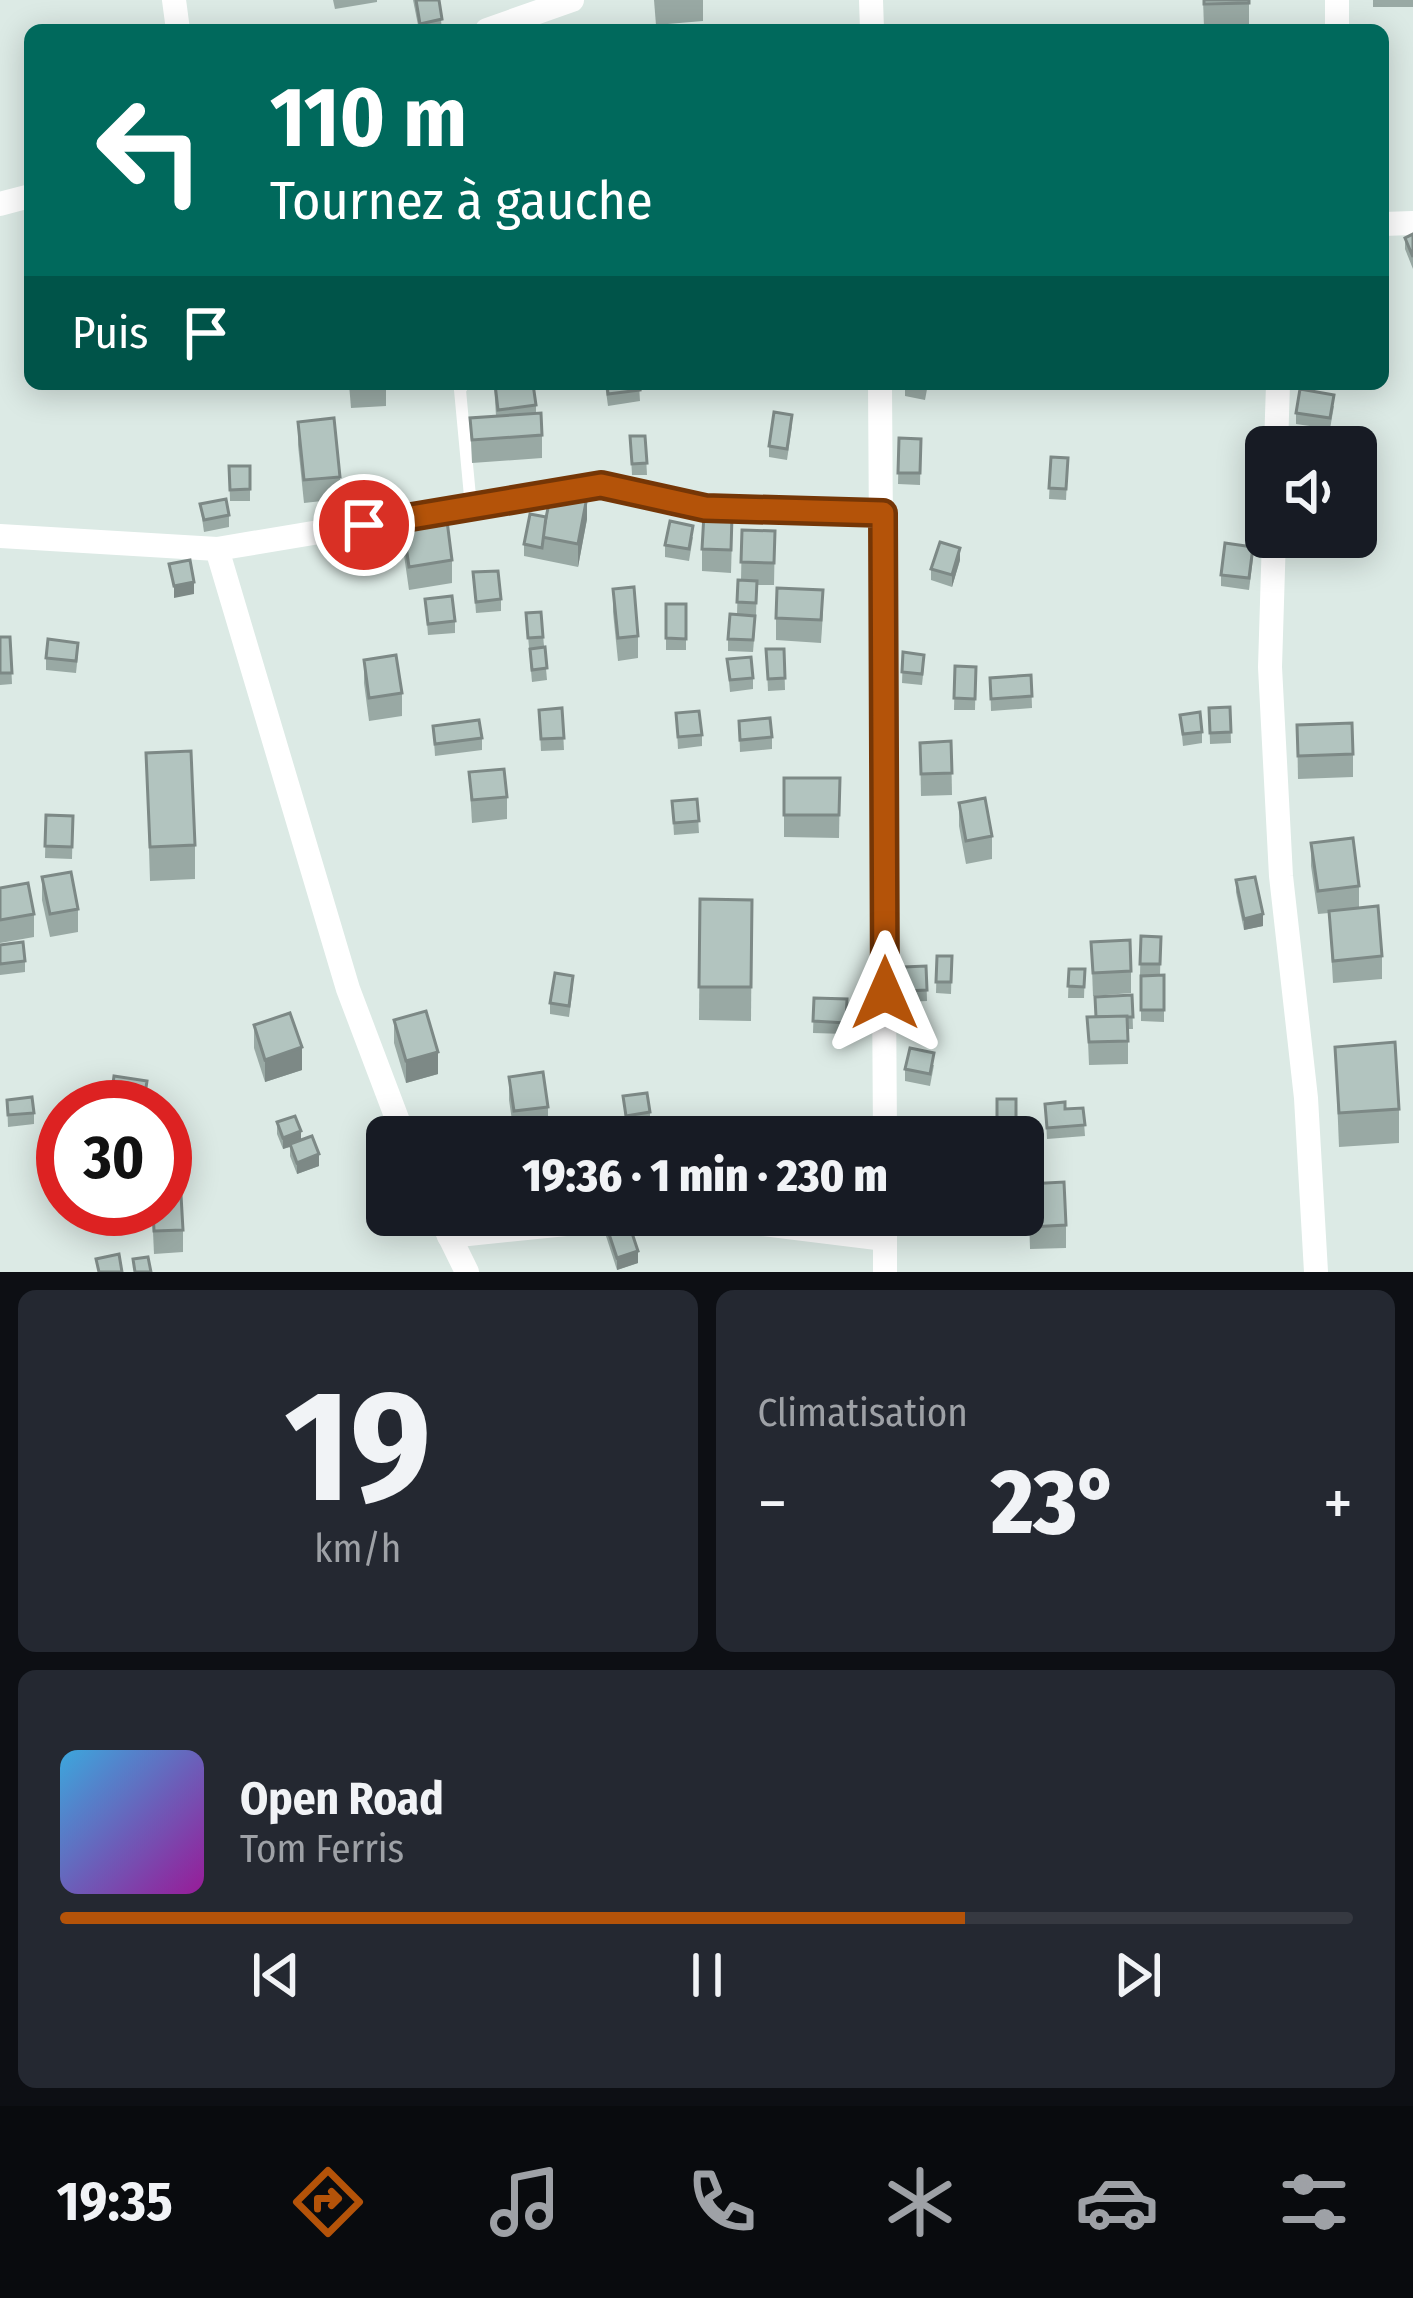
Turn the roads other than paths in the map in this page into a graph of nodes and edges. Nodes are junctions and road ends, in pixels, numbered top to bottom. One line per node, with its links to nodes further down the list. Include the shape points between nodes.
1 (572, 0): 2 (street)
2 (504, 24)
3 (460, 390): 7 (lane)
4 (880, 390): 8 (street)
5 (1278, 390): 6 (street)
6 (1277, 426)
7 (471, 507): 8 (street, via 601,485 705,508); 10 (street)
8 (883, 513): 13 (street)
9 (0, 536): 10 (street)
10 (217, 549): 12 (street, via 348,989)
11 (1273, 558): 18 (street, via 1281,875)
12 (396, 1116)
13 (885, 1116)
14 (449, 1236): 16 (street)
15 (885, 1236): 17 (street)
16 (467, 1272)
17 (885, 1272)
18 (1316, 1272)

